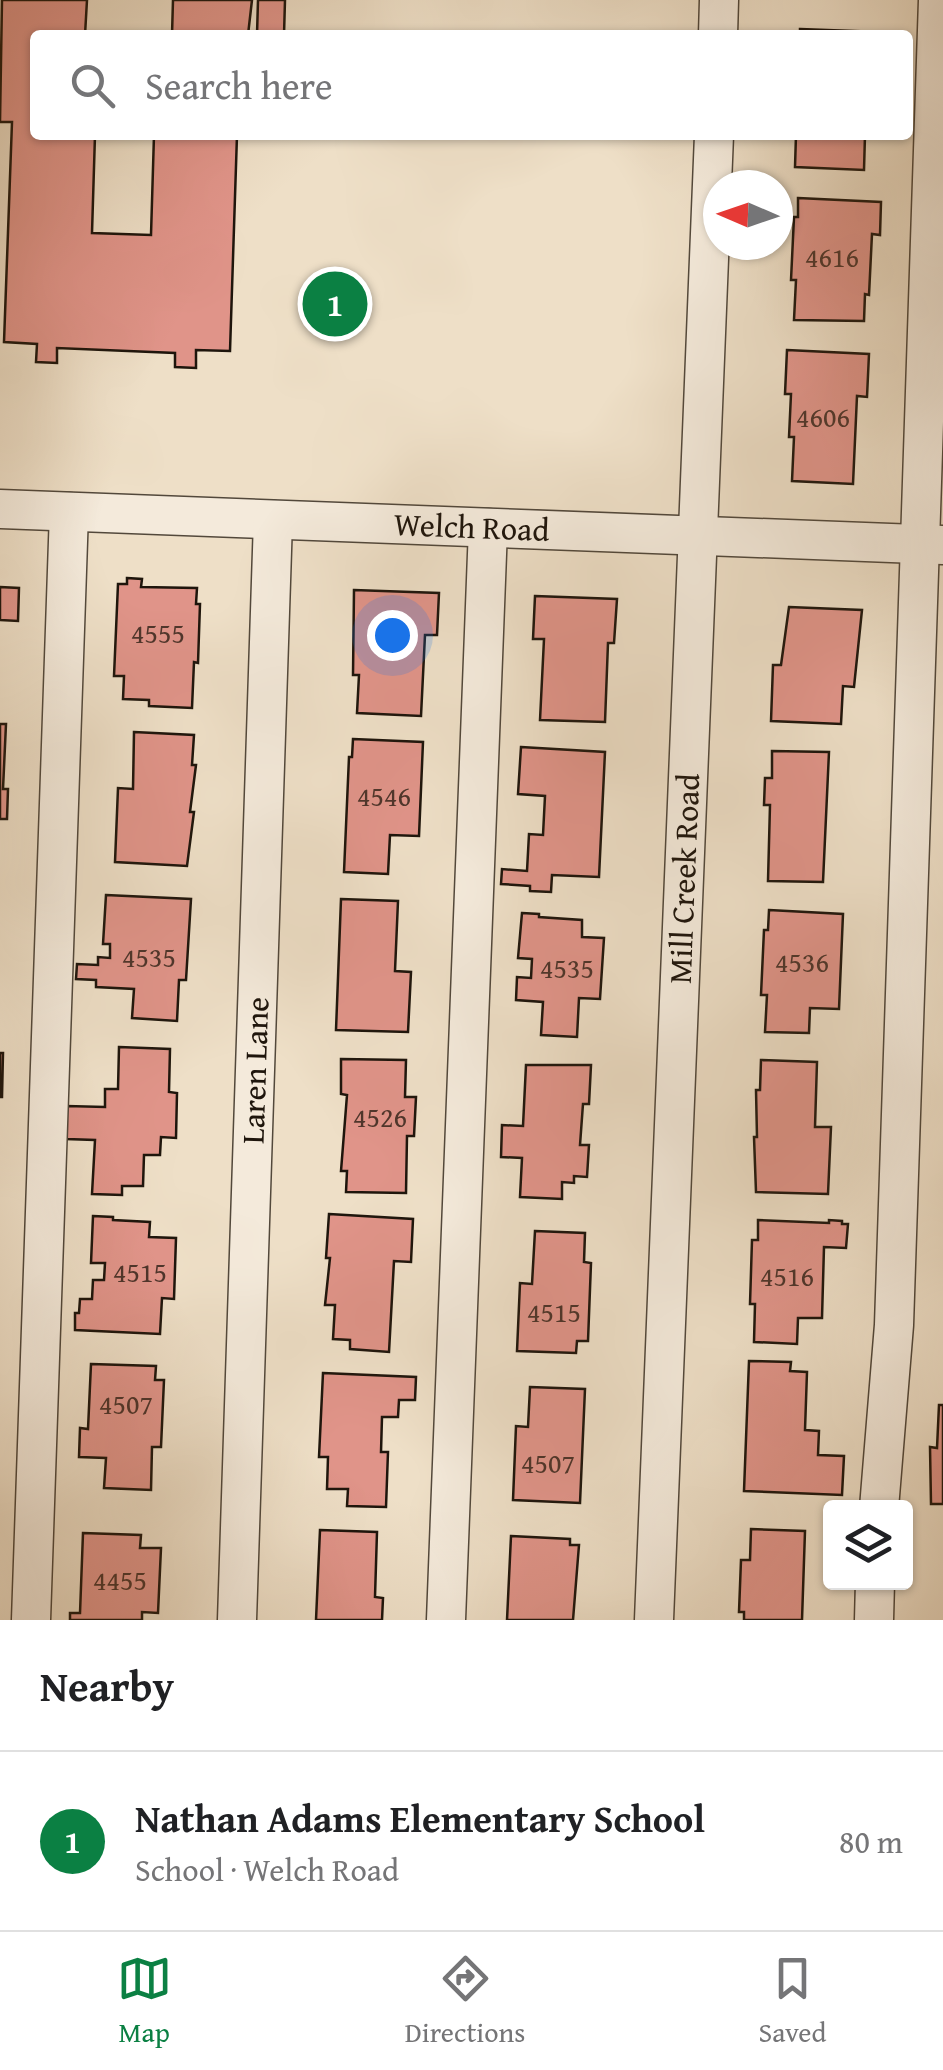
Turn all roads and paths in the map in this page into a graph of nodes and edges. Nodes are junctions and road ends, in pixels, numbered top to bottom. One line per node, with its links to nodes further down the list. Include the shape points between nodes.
1 (719, 0): 3 (street)
2 (938, 0): 10 (street)
3 (718, 30)
4 (714, 140): 9 (street, Mill Creek Road)
5 (0, 509): 6 (street, Welch Road)
6 (69, 512): 7 (street, Welch Road); 13 (street)
7 (273, 520): 8 (street, Welch Road); 14 (street, Laren Lane)
8 (488, 528): 9 (street, Welch Road); 15 (street)
9 (697, 536): 10 (street, Welch Road); 16 (street, Mill Creek Road)
10 (931, 545): 11 (street)
11 (880, 1500)
12 (875, 1590): 17 (street)
13 (32, 1620)
14 (237, 1620)
15 (446, 1620)
16 (654, 1620)
17 (874, 1620)

